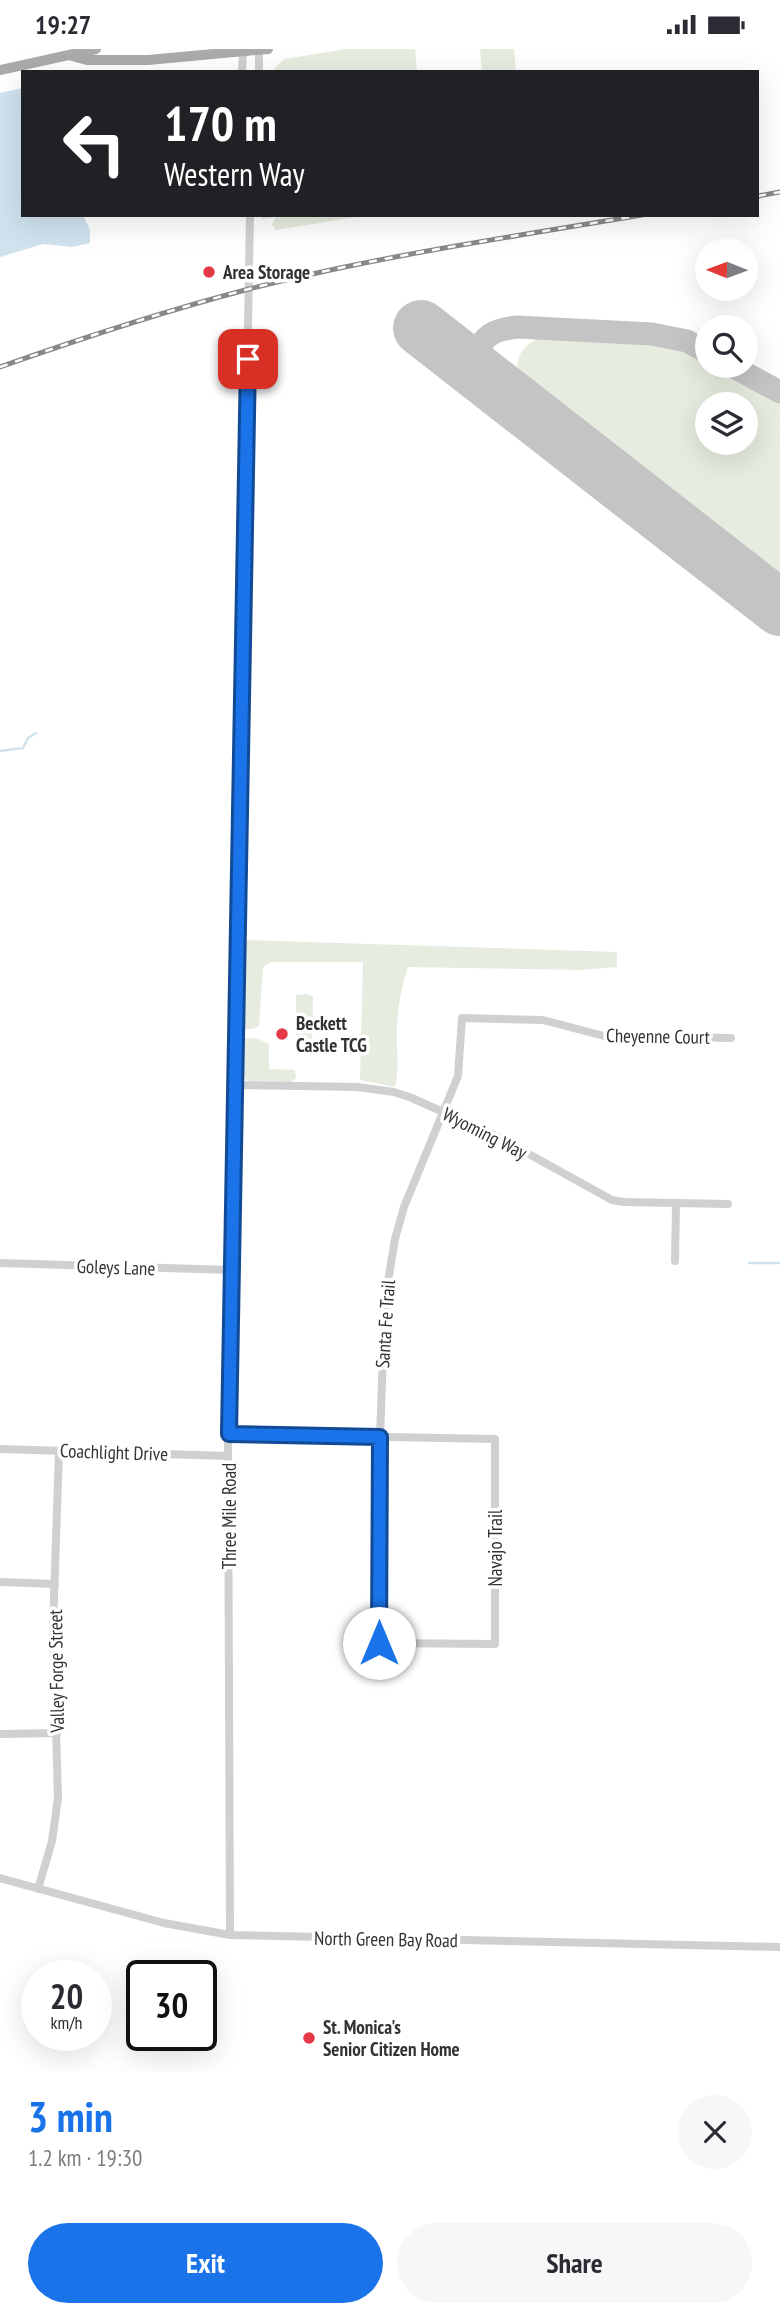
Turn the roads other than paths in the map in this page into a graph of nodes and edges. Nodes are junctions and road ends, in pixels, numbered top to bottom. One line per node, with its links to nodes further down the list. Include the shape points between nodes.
1 (96, 49): 3 (main road)
2 (262, 49): 4 (main road); 6 (street)
3 (72, 56): 4 (main road, via 87,60); 5 (main road)
4 (242, 59)
5 (0, 70)
6 (259, 70)
7 (250, 217): 10 (street, Three Mile Road)
8 (462, 1018): 9 (street, Cheyenne Court, via 542,1020 604,1035); 11 (street, Santa Fe Trail, via 458,1076)
9 (731, 1038)
10 (235, 1085): 11 (street, Wyoming Way, via 376,1089); 16 (street, Three Mile Road)
11 (444, 1112): 12 (street, Wyoming Way, via 601,1195 624,1202); 18 (street, Santa Fe Trail, via 404,1206 389,1269 382,1331)
12 (676, 1203): 13 (street, Wyoming Way); 14 (street)
13 (728, 1204)
14 (675, 1261)
15 (0, 1263): 16 (street, Goleys Lane)
16 (232, 1270): 17 (street, Three Mile Road)
17 (229, 1434): 18 (street); 21 (street, Three Mile Road)
18 (380, 1437): 24 (street, Navajo Trail, via 495,1440); 24 (street, Santa Fe Trail, via 379,1643)
19 (0, 1449): 20 (street, Coachlight Drive)
20 (59, 1451): 21 (street, Coachlight Drive); 23 (street, Valley Forge Street)
21 (228, 1456): 29 (street, Three Mile Road)
22 (0, 1582): 23 (street)
23 (55, 1584): 25 (street, Valley Forge Street)
24 (495, 1644)
25 (57, 1733): 26 (street); 28 (street, Valley Forge Street, via 58,1798)
26 (0, 1734)
27 (0, 1878): 28 (street, North Green Bay Road)
28 (38, 1889): 29 (street, North Green Bay Road, via 164,1923)
29 (229, 1935): 30 (street, North Green Bay Road)
30 (780, 1947)

